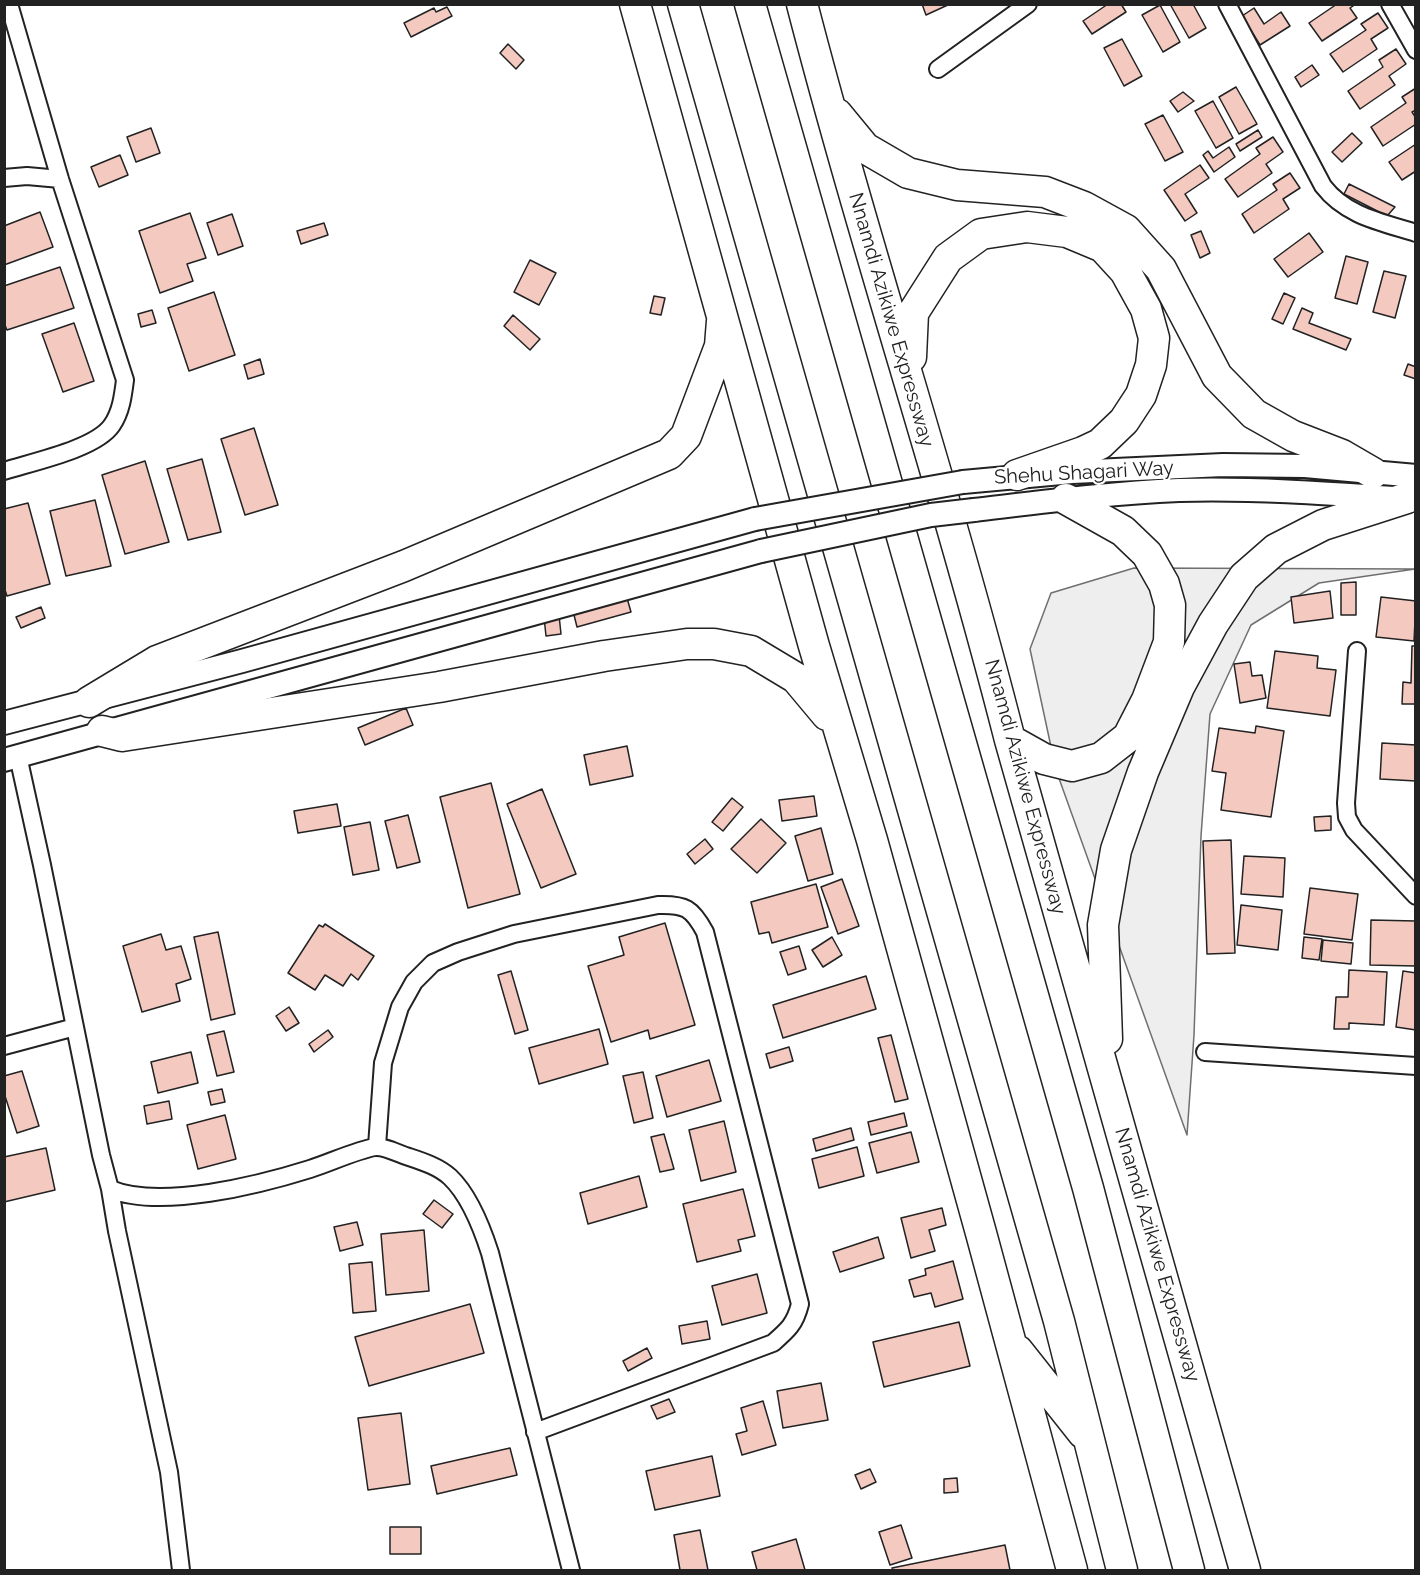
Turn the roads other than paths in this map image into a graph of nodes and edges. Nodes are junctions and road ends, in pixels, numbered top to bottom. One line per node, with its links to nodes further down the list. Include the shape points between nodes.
1 (9, 4): 13 (street)
2 (635, 4): 15 (highway)
3 (683, 4): 39 (highway)
4 (750, 4): 44 (highway, via 1088,1188)
5 (802, 4): 11 (highway, Nnamdi Azikiwe Expressway)
6 (1028, 4): 10 (street)
7 (1227, 4): 14 (street, via 1332,198 1359,215)
8 (1390, 4): 9 (street)
9 (1416, 50)
10 (938, 69)
11 (828, 103): 16 (highway, Nnamdi Azikiwe Expressway); 18 (highway, via 865,148 908,172 957,185 1046,192 1126,230 1161,269 1217,376 1254,414)
12 (4, 177): 13 (street)
13 (60, 179): 17 (street, via 125,380 122,403 112,426 96,440)
14 (1416, 233)
15 (722, 312): 23 (highway, via 720,346 686,436 669,454 404,566 157,661); 24 (highway)
16 (909, 381): 19 (highway, via 913,313 948,258 981,234 1027,227 1067,232 1103,247 1125,271 1146,309 1154,339 1141,394 1124,421 1100,444); 27 (highway, Nnamdi Azikiwe Expressway, via 979,617)
17 (4, 471)
18 (1373, 473): 19 (main road, Shehu Shagari Way, via 1305,466 1223,465); 20 (main road, Shehu Shagari Way)
19 (1017, 475): 23 (main road, Shehu Shagari Way, bridge, via 755,519)
20 (1413, 491): 21 (main road, Shehu Shagari Way, via 1181,490); 34 (highway, via 1323,525 1276,549 1244,577 1179,687 1116,850 1103,925)
21 (1066, 499): 26 (main road, Shehu Shagari Way, bridge, via 931,515 761,550); 27 (highway, via 1123,531 1147,554 1164,584 1170,605 1169,642 1148,700 1128,737 1101,758 1072,766 1044,759)
22 (1357, 651): 29 (street, via 1347,817 1354,830)
23 (89, 702): 25 (main road, Shehu Shagari Way)
24 (834, 717): 26 (highway, via 827,715 796,678 751,651 687,644 122,736); 37 (highway, via 875,852)
25 (4, 723)
26 (102, 731): 28 (main road, Shehu Shagari Way)
27 (1010, 740): 34 (highway, Nnamdi Azikiwe Expressway)
28 (11, 758): 30 (street)
29 (1416, 896)
30 (75, 1027): 31 (street); 36 (street)
31 (4, 1046)
32 (1205, 1052): 33 (street)
33 (1416, 1066)
34 (1109, 1087): 45 (highway, Nnamdi Azikiwe Expressway)
35 (377, 1146): 36 (street, via 302,1171 171,1198 124,1195); 38 (street, via 428,1163 463,1191 490,1253); 38 (street, via 383,1063 400,1007 414,982 433,963 514,934 658,905 688,908 698,919 705,932 800,1304 796,1319 773,1343)
36 (110, 1189): 40 (street, via 169,1472)
37 (1008, 1340): 39 (highway); 42 (highway)
38 (535, 1432): 41 (street)
39 (1091, 1443): 43 (highway)
40 (181, 1570)
41 (571, 1570)
42 (1072, 1570)
43 (1122, 1570)
44 (1189, 1570)
45 (1245, 1570)

